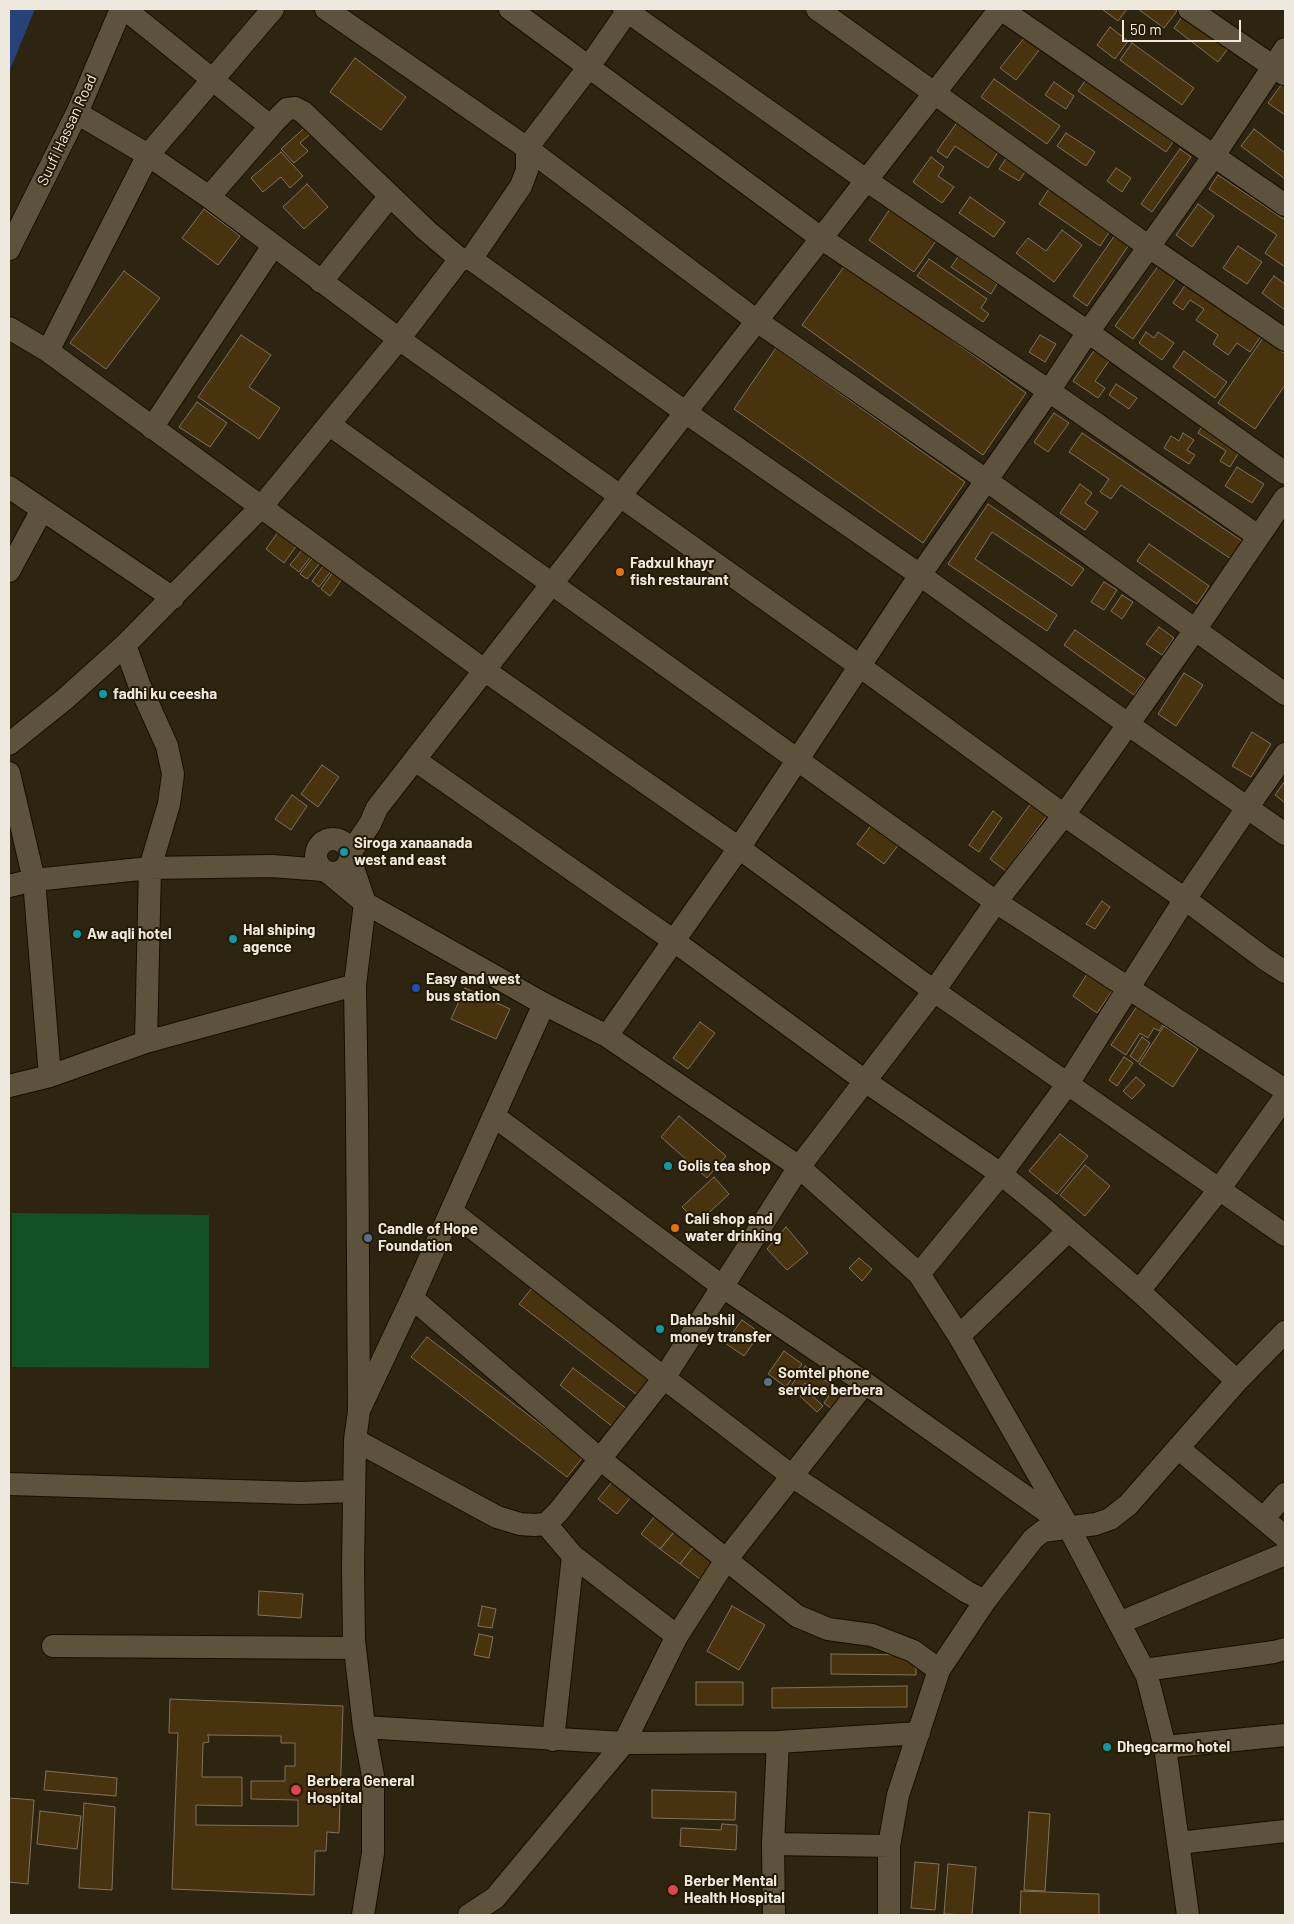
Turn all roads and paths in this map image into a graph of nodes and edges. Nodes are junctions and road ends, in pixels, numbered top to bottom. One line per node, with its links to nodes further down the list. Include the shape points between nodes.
1 (120, 9): 14 (street, Suufi Hassan Road)
2 (125, 9): 12 (street)
3 (273, 9): 12 (street)
4 (326, 9): 16 (street)
5 (510, 9): 11 (street)
6 (817, 9): 13 (street)
7 (1000, 9): 13 (street); 18 (street)
8 (1189, 9): 10 (street)
9 (627, 10): 11 (street); 19 (street)
10 (1281, 63): 18 (street)
11 (588, 68): 16 (street); 23 (street)
12 (213, 79): 15 (street); 17 (street)
13 (935, 92): 19 (street); 25 (street)
14 (77, 114): 17 (street); 26 (street, Suufi Hassan Road)
15 (270, 126): 20 (street, via 288,109 303,112); 21 (street)
16 (527, 148): 27 (street, via 521,186); 29 (street)
17 (148, 155): 21 (street); 34 (street)
18 (1213, 157): 22 (street); 25 (street)
19 (866, 180): 23 (street); 31 (street)
20 (390, 196): 27 (street, via 426,230); 28 (street)
21 (209, 197): 24 (street)
22 (1285, 205)
23 (821, 238): 29 (street); 35 (street)
24 (273, 246): 28 (street); 38 (street)
25 (1149, 247): 31 (street); 33 (street)
26 (9, 249)
27 (466, 259): 32 (street); 36 (street, via 495,274)
28 (321, 282): 32 (street)
29 (757, 321): 36 (street); 40 (street)
30 (9, 328): 34 (street)
31 (1088, 332): 35 (street); 39 (street)
32 (399, 339): 37 (street); 42 (street)
33 (1285, 340)
34 (48, 351): 38 (street)
35 (1049, 391): 40 (street); 46 (street)
36 (685, 412): 42 (street); 48 (street)
37 (330, 425): 44 (street); 49 (street)
38 (152, 428): 44 (street)
39 (1285, 473)
40 (986, 480): 48 (street); 51 (street)
41 (9, 487): 45 (street)
42 (620, 496): 49 (street); 53 (street)
43 (1285, 498): 46 (street)
44 (262, 506): 50 (street); 54 (street)
45 (42, 510): 47 (street); 50 (street)
46 (1258, 536): 51 (street)
47 (9, 571)
48 (920, 575): 53 (street); 56 (street)
49 (552, 583): 54 (street); 60 (street)
50 (173, 598): 52 (street)
51 (1195, 630): 55 (street); 56 (street)
52 (125, 645): 57 (street); 70 (street, via 168,746 173,774 169,804)
53 (861, 666): 60 (street); 64 (street)
54 (484, 670): 59 (street); 67 (street)
55 (1285, 694)
56 (1128, 725): 63 (street); 64 (street)
57 (9, 744)
58 (1285, 754): 63 (street)
59 (415, 760): 62 (street); 77 (street)
60 (799, 761): 67 (street); 75 (street)
61 (9, 773): 72 (street)
62 (377, 808): 66 (street); 68 (street)
63 (1247, 808): 65 (street); 74 (street)
64 (1064, 815): 74 (street); 75 (street)
65 (1285, 834)
66 (326, 841): 68 (street, via 346,844); 69 (street); 71 (street, via 315,855 318,866)
67 (740, 848): 77 (street); 81 (street)
68 (350, 856): 71 (street, via 344,869 334,873); 76 (street)
69 (272, 866): 70 (street); 71 (street)
70 (150, 868): 72 (street); 84 (street)
71 (325, 871): 76 (street)
72 (34, 880): 73 (street); 85 (street)
73 (9, 886)
74 (1186, 900): 78 (street); 80 (street)
75 (996, 902): 80 (street); 81 (street)
76 (365, 903): 79 (street); 82 (street)
77 (674, 941): 83 (street); 86 (street)
78 (1285, 972)
79 (355, 985): 84 (street); 107 (street)
80 (1128, 989): 87 (street); 89 (street)
81 (934, 992): 86 (street); 87 (street)
82 (544, 1004): 83 (street); 91 (street)
83 (607, 1036): 92 (street)
84 (146, 1042): 85 (street)
85 (50, 1076): 88 (street)
86 (865, 1081): 92 (street); 93 (street)
87 (1067, 1085): 93 (street); 94 (street)
88 (9, 1086)
89 (1285, 1090)
90 (1285, 1097): 94 (street)
91 (494, 1116): 95 (street); 99 (street)
92 (799, 1167): 98 (street); 99 (street)
93 (1001, 1174): 96 (street); 98 (street)
94 (1218, 1190): 97 (street); 100 (street)
95 (450, 1211): 101 (street); 104 (street)
96 (1068, 1231): 100 (street); 103 (street)
97 (1285, 1235)
98 (919, 1274): 103 (street)
99 (723, 1287): 104 (street); 106 (street)
100 (1139, 1291): 105 (street)
101 (412, 1298): 107 (street); 110 (street)
102 (1285, 1332): 105 (street)
103 (959, 1336): 117 (street)
104 (664, 1378): 110 (street); 111 (street)
105 (1237, 1382): 109 (street)
106 (865, 1383): 111 (street); 117 (street)
107 (359, 1411): 108 (street)
108 (355, 1440): 113 (street); 116 (street, via 498,1517 520,1524)
109 (1178, 1448): 115 (street); 117 (street, via 1128,1505 1110,1519)
110 (600, 1459): 116 (street); 121 (street)
111 (792, 1476): 121 (street); 122 (street)
112 (9, 1484): 113 (street, via 301,1493)
113 (354, 1491): 126 (street)
114 (1285, 1494): 115 (street)
115 (1263, 1519): 118 (street)
116 (546, 1524): 120 (street)
117 (1069, 1528): 122 (street, via 1043,1531 1032,1539); 123 (street)
118 (1285, 1538)
119 (1285, 1554): 123 (street)
120 (573, 1556): 124 (street); 133 (street)
121 (726, 1560): 124 (street); 128 (street, via 797,1616 828,1629 872,1635 913,1651)
122 (985, 1601): 128 (street)
123 (1118, 1623): 129 (street)
124 (677, 1636): 135 (street)
125 (53, 1646): 126 (street)
126 (355, 1648): 130 (street)
127 (1285, 1649): 129 (street)
128 (939, 1670): 131 (street)
129 (1144, 1670): 136 (street)
130 (364, 1727): 133 (street); 141 (street, via 373,1776 373,1853)
131 (919, 1734): 134 (street); 140 (street, via 898,1795)
132 (1285, 1735): 136 (street)
133 (552, 1740): 135 (street)
134 (778, 1742): 135 (street); 139 (street)
135 (624, 1743): 142 (street, via 495,1898)
136 (1165, 1747): 138 (street)
137 (1285, 1831): 138 (street)
138 (1178, 1843): 145 (street)
139 (773, 1844): 140 (street); 143 (street)
140 (889, 1846): 144 (street)
141 (363, 1915)
142 (469, 1915)
143 (774, 1915)
144 (889, 1915)
145 (1188, 1915)

